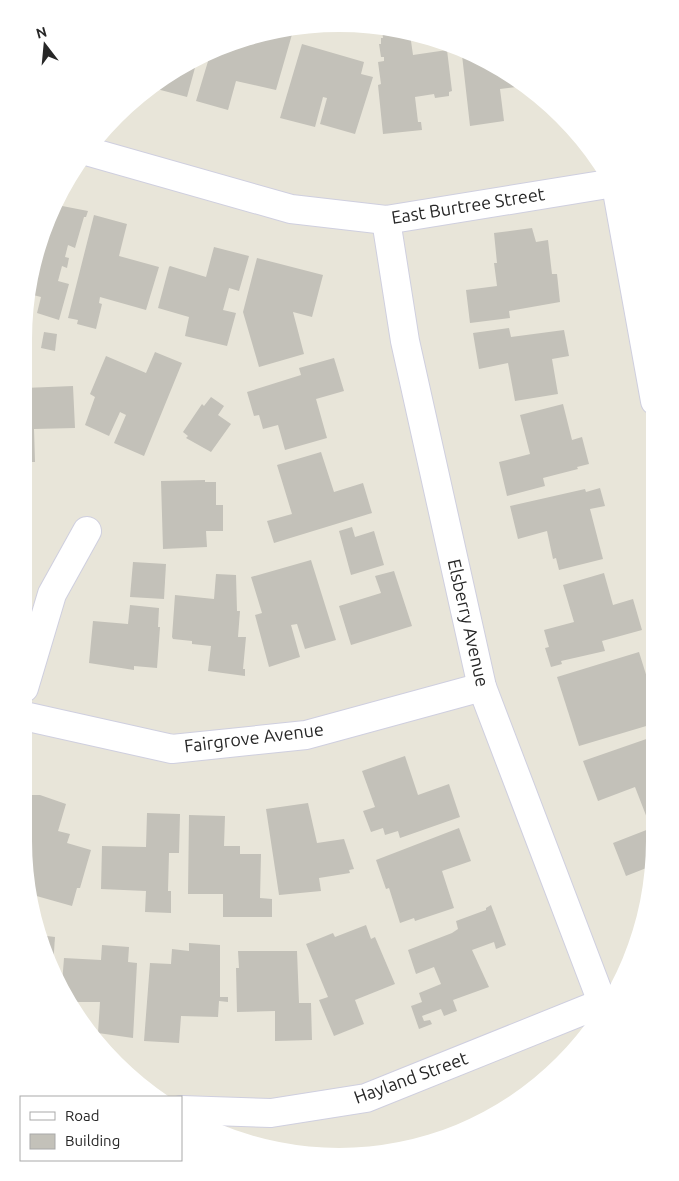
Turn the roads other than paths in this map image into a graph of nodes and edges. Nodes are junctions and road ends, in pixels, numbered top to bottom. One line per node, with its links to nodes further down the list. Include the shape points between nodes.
1 (96, 154): 3 (street, East Burtree Street, via 291,209)
2 (604, 185): 3 (street, East Burtree Street)
3 (386, 220): 8 (street, Elsberry Avenue, via 405,341)
4 (622, 220): 5 (street)
5 (646, 356)
6 (87, 531): 7 (street, via 52,594)
7 (32, 661)
8 (482, 687): 9 (street, Fairgrove Avenue, via 306,735 172,749); 10 (street, Elsberry Avenue)
9 (32, 718)
10 (601, 1002)
11 (596, 1010): 12 (street, Hayland Street, via 366,1098 271,1113)
12 (192, 1110)

